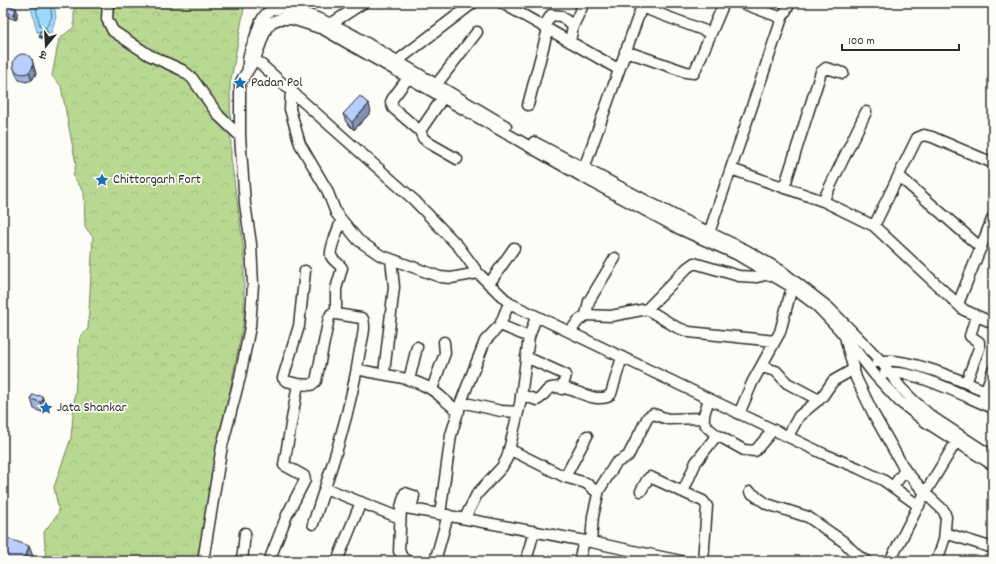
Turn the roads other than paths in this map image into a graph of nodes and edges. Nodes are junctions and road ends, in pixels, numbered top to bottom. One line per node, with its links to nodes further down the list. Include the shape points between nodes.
1 (108, 3): 29 (street, via 107,19 113,31 149,55 182,70 192,78 219,116)
2 (363, 3): 12 (street)
3 (473, 3): 19 (street)
4 (502, 3): 13 (street)
5 (584, 3): 11 (street)
6 (724, 3): 15 (street)
7 (742, 3): 10 (street)
8 (790, 3): 10 (street)
9 (642, 5): 15 (street); 17 (street)
10 (782, 18): 32 (street)
11 (573, 26): 13 (street, via 556,14 551,15); 16 (street)
12 (326, 27): 18 (street, via 297,12 272,10 261,21); 19 (street, via 362,40); 22 (street)
13 (546, 28): 16 (street); 26 (street)
14 (477, 32): 23 (street)
15 (712, 33): 17 (street, via 694,73)
16 (570, 42): 20 (street)
17 (625, 51): 20 (street)
18 (251, 57): 24 (street); 29 (street, via 248,70 240,83)
19 (396, 62): 23 (street)
20 (618, 69): 33 (street)
21 (843, 73): 35 (street, via 826,68 821,72)
22 (408, 78): 25 (street); 28 (street, via 393,98 392,106)
23 (436, 85): 25 (street)
24 (291, 90): 38 (street, via 290,109 300,144 322,181); 46 (street, via 428,214 466,256)
25 (445, 95): 28 (street); 33 (street)
26 (528, 105)
27 (866, 112): 36 (street)
28 (420, 131): 30 (street, via 429,143)
29 (240, 136): 120 (street, via 251,244 250,327 222,446)
30 (457, 159)
31 (993, 163): 34 (street, via 924,135 917,138 912,146)
32 (731, 169): 35 (street); 40 (street)
33 (583, 173): 40 (street)
34 (899, 176): 39 (street); 42 (street)
35 (784, 188): 36 (street)
36 (823, 201): 39 (street)
37 (993, 217): 42 (street)
38 (341, 221): 44 (street, via 358,240); 53 (street, via 330,252 332,259 342,268 336,290)
39 (874, 226): 51 (street)
40 (708, 237): 47 (street); 67 (street, via 766,261 813,294)
41 (514, 248): 48 (street)
42 (981, 248): 51 (street)
43 (614, 258): 54 (street, via 589,301)
44 (390, 259): 46 (street, via 445,279); 74 (street, via 394,287)
45 (305, 271): 78 (street, via 300,318 283,378)
46 (478, 274): 48 (street)
47 (770, 274): 49 (street); 52 (street, via 757,277 739,276 694,263)
48 (489, 284): 50 (street)
49 (792, 287): 61 (street, via 817,306); 62 (street, via 780,332)
50 (509, 303): 56 (street); 58 (street)
51 (958, 304): 55 (street)
52 (647, 309): 54 (street, via 611,316); 62 (street, via 689,332)
53 (336, 314): 70 (street, via 358,316 363,319 364,328); 78 (street, via 331,314 329,318 316,381 311,386)
54 (586, 314): 59 (street)
55 (976, 316): 57 (street); 77 (street, via 970,336 979,342 979,348)
56 (536, 317): 59 (street); 60 (street)
57 (993, 323)
58 (500, 326): 60 (street); 86 (street, via 485,341)
59 (570, 332): 66 (street)
60 (529, 337): 65 (street)
61 (846, 337): 68 (street); 71 (street)
62 (775, 341): 69 (street)
63 (444, 342): 80 (street, via 446,350)
64 (417, 346): 76 (street)
65 (526, 357): 79 (street, via 566,375); 82 (street)
66 (622, 357): 79 (street, via 611,394 607,398 590,397); 83 (street)
67 (880, 360): 68 (street); 73 (street); 77 (street, via 911,364)
68 (867, 364): 75 (street)
69 (761, 367): 84 (street, via 776,371 787,383); 89 (street)
70 (357, 369): 74 (street, via 374,374); 102 (street, via 339,448)
71 (854, 369): 84 (street, via 833,381); 99 (street, via 868,403)
72 (993, 370): 81 (street)
73 (889, 372): 75 (street); 85 (street, via 932,382); 95 (street, via 914,401)
74 (384, 373): 76 (street)
75 (874, 374): 95 (street, via 910,411)
76 (409, 380): 80 (street)
77 (966, 383): 81 (street)
78 (298, 384): 122 (street, via 284,466 304,476 305,480 286,515)
79 (562, 389): 82 (street, via 547,390 537,400)
80 (432, 390): 86 (street)
81 (989, 392): 85 (street)
82 (521, 395): 88 (street)
83 (709, 399): 89 (street); 90 (street)
84 (819, 400): 94 (street, via 799,416)
85 (981, 403): 87 (street)
86 (460, 407): 88 (street); 110 (street, via 451,435)
87 (993, 408)
88 (518, 412): 96 (street)
89 (739, 414): 91 (street)
90 (704, 418): 92 (street, via 705,427); 106 (street, via 668,419 650,415 628,456 616,463)
91 (773, 430): 92 (street, via 755,451 744,450); 94 (street)
92 (717, 435): 104 (street, via 696,462)
93 (587, 436): 100 (street)
94 (788, 436): 101 (street)
95 (958, 438): 97 (street); 98 (street); 107 (street)
96 (509, 449): 100 (street); 112 (street, via 504,462 477,494)
97 (993, 457)
98 (993, 466)
99 (905, 470): 101 (street); 107 (street)
100 (565, 477): 106 (street, via 586,483)
101 (893, 487): 109 (street)
102 (325, 488): 108 (street); 113 (street)
103 (641, 491): 104 (street, via 650,477)
104 (683, 492): 129 (street, via 707,506)
105 (750, 492): 130 (street, via 767,504 808,517)
106 (598, 493): 117 (street)
107 (925, 493): 109 (street); 116 (street, via 944,511)
108 (361, 502): 111 (street); 123 (street)
109 (919, 506): 131 (street)
110 (444, 515): 111 (street, via 406,508); 112 (street); 125 (street)
111 (400, 518): 124 (street, via 399,551)
112 (465, 518): 114 (street)
113 (313, 524)
114 (534, 531): 117 (street); 126 (street)
115 (245, 533): 121 (street)
116 (945, 533): 118 (street); 132 (street)
117 (588, 542): 119 (street); 127 (street)
118 (993, 548)
119 (669, 560): 128 (street)
120 (203, 561)
121 (242, 561)
122 (269, 561)
123 (337, 561)
124 (407, 561)
125 (435, 561)
126 (526, 561)
127 (580, 561)
128 (681, 561)
129 (703, 561)
130 (867, 561)
131 (890, 561)
132 (936, 561)

